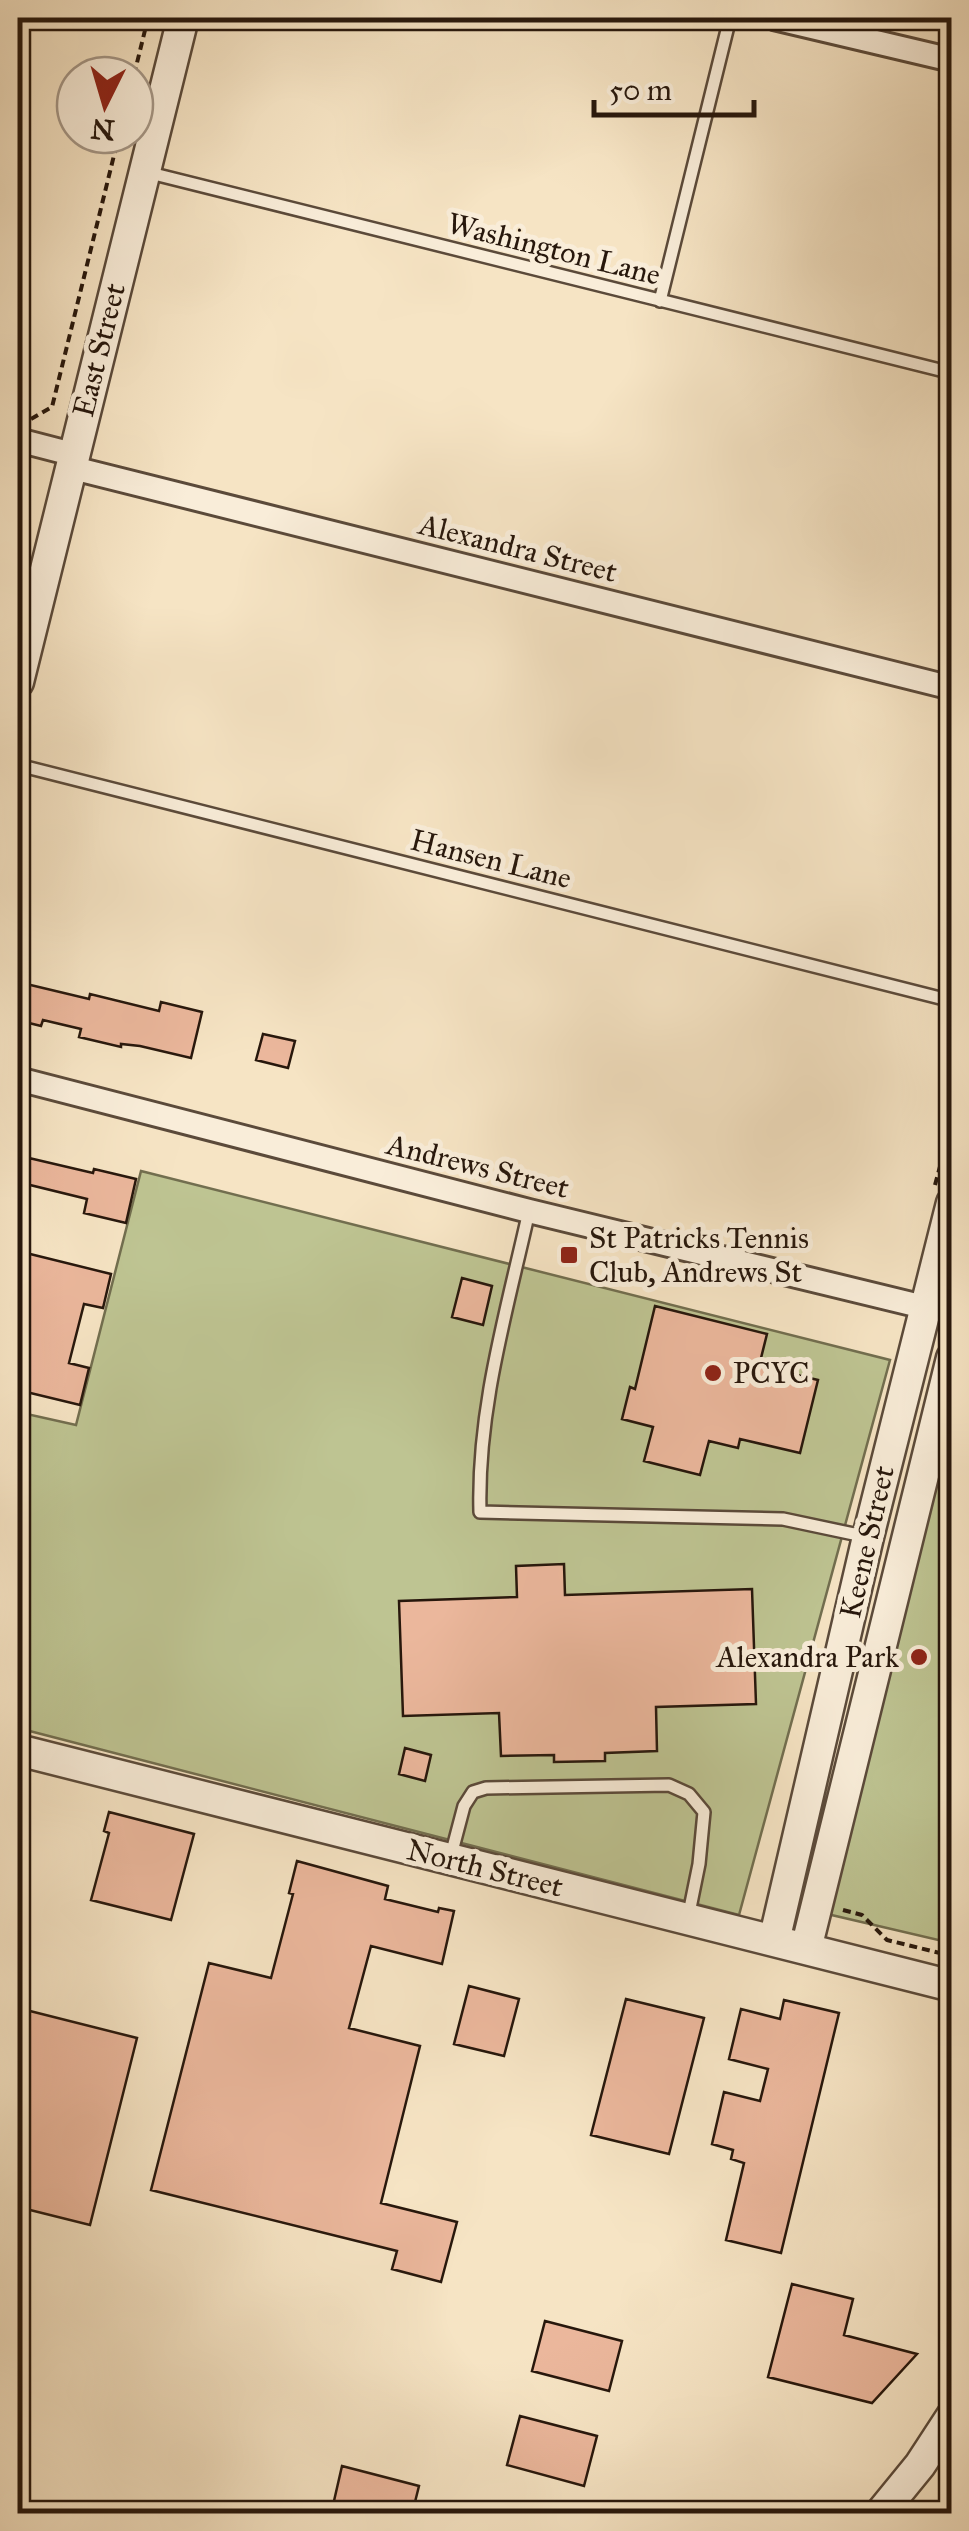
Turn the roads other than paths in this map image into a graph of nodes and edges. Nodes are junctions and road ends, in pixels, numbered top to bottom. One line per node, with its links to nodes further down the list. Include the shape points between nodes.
1 (183, 18): 5 (street, East Street)
2 (730, 18): 6 (lane)
3 (774, 18): 4 (street)
4 (952, 60)
5 (145, 172): 6 (lane, Washington Lane); 9 (street, East Street)
6 (660, 301): 7 (lane, Washington Lane)
7 (952, 374)
8 (21, 441): 9 (street, Alexandra Street)
9 (71, 460): 10 (street, East Street); 11 (street, Alexandra Street)
10 (18, 682)
11 (952, 688)
12 (18, 765): 13 (lane, Hansen Lane)
13 (952, 1001)
14 (18, 1079): 16 (street, Andrews Street)
15 (952, 1203): 17 (street, Keene Street)
16 (529, 1211): 17 (street, Andrews Street); 19 (lane, via 492,1377 480,1512 783,1519)
17 (938, 1310): 19 (street, Keene Street)
18 (952, 1358): 24 (street, Keene Street)
19 (868, 1537): 23 (street, Keene Street)
20 (18, 1750): 21 (street, North Street)
21 (450, 1859): 22 (street, North Street); 22 (lane, via 473,1792 669,1784 704,1812)
22 (688, 1918): 23 (street, North Street)
23 (774, 1941): 24 (street, North Street)
24 (806, 1949): 25 (street, North Street)
25 (952, 1986)
26 (952, 2416): 27 (street)
27 (880, 2514)

